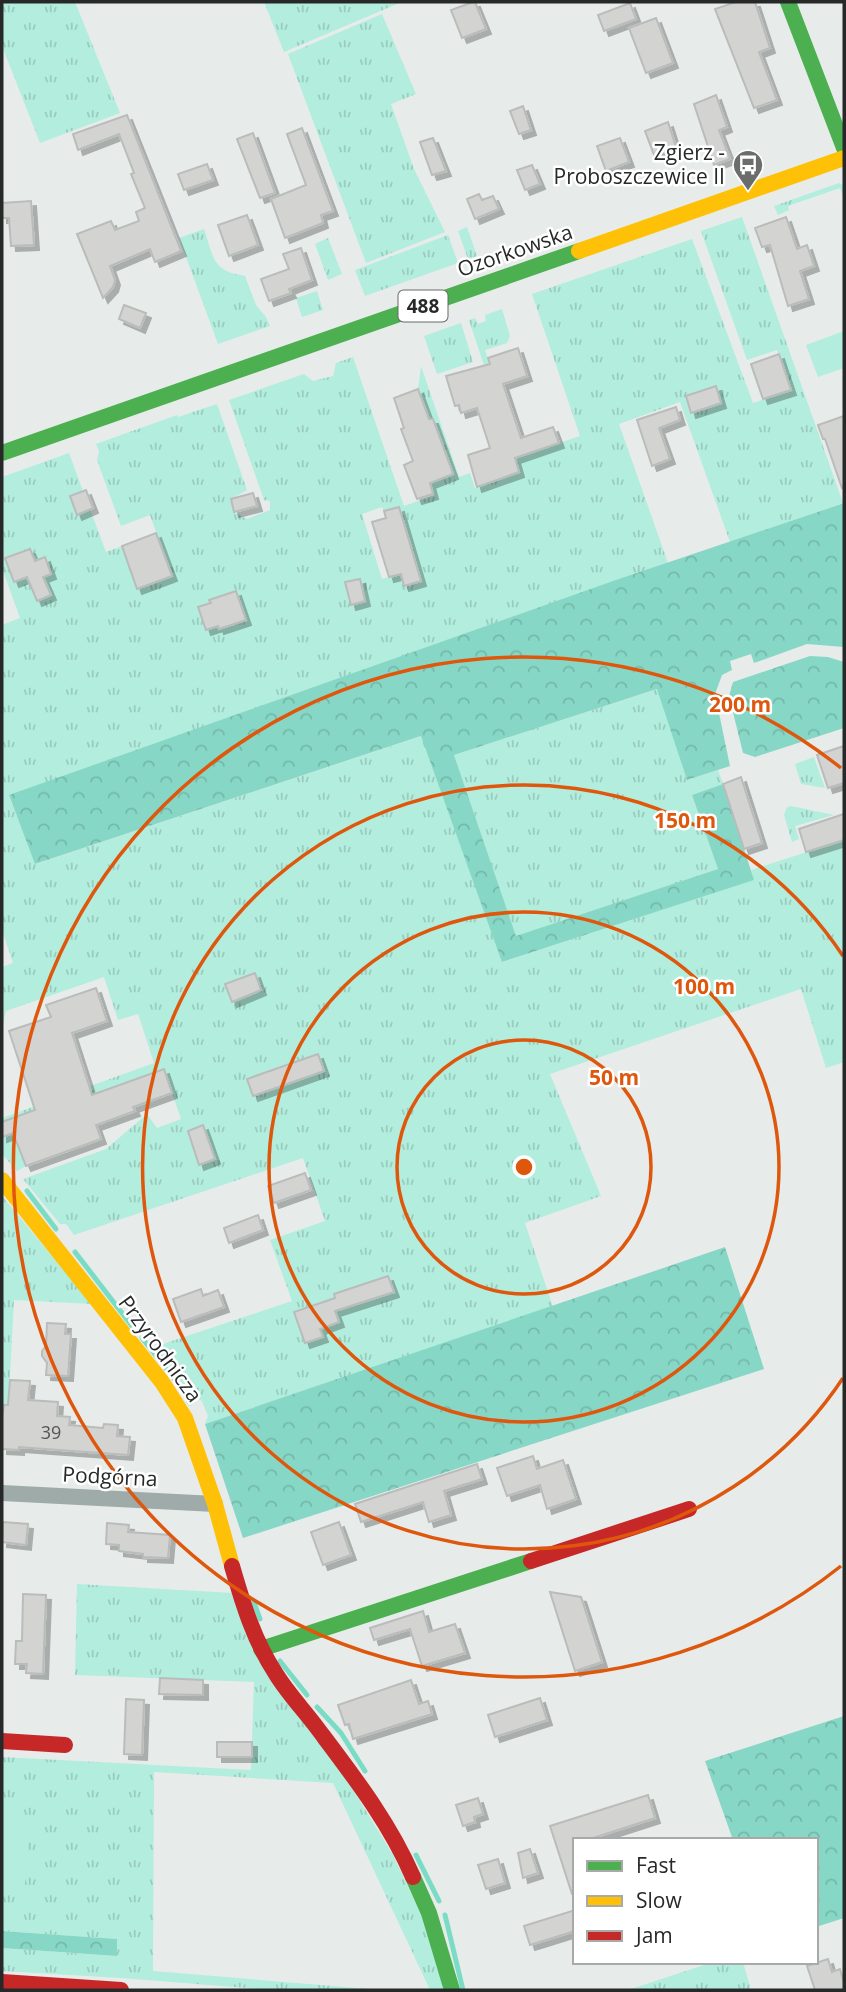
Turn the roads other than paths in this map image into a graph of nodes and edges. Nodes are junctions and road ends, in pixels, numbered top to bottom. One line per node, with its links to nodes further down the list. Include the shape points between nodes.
1 (788, 2): 2 (street)
2 (844, 148)
3 (844, 158): 4 (street, Ozorkowska / 488)
4 (2, 453)
5 (2, 1180): 7 (street, Przyrodnicza, via 162,1382 185,1418)
6 (2, 1493): 7 (street, Podgórna)
7 (215, 1504): 9 (street, Przyrodnicza, via 245,1613)
8 (689, 1509): 9 (street)
9 (261, 1649): 14 (street, Przyrodnicza, via 358,1781 403,1853 433,1926)
10 (2, 1741): 11 (street)
11 (65, 1745)
12 (2, 1982): 13 (street)
13 (121, 1990)
14 (452, 1990)

